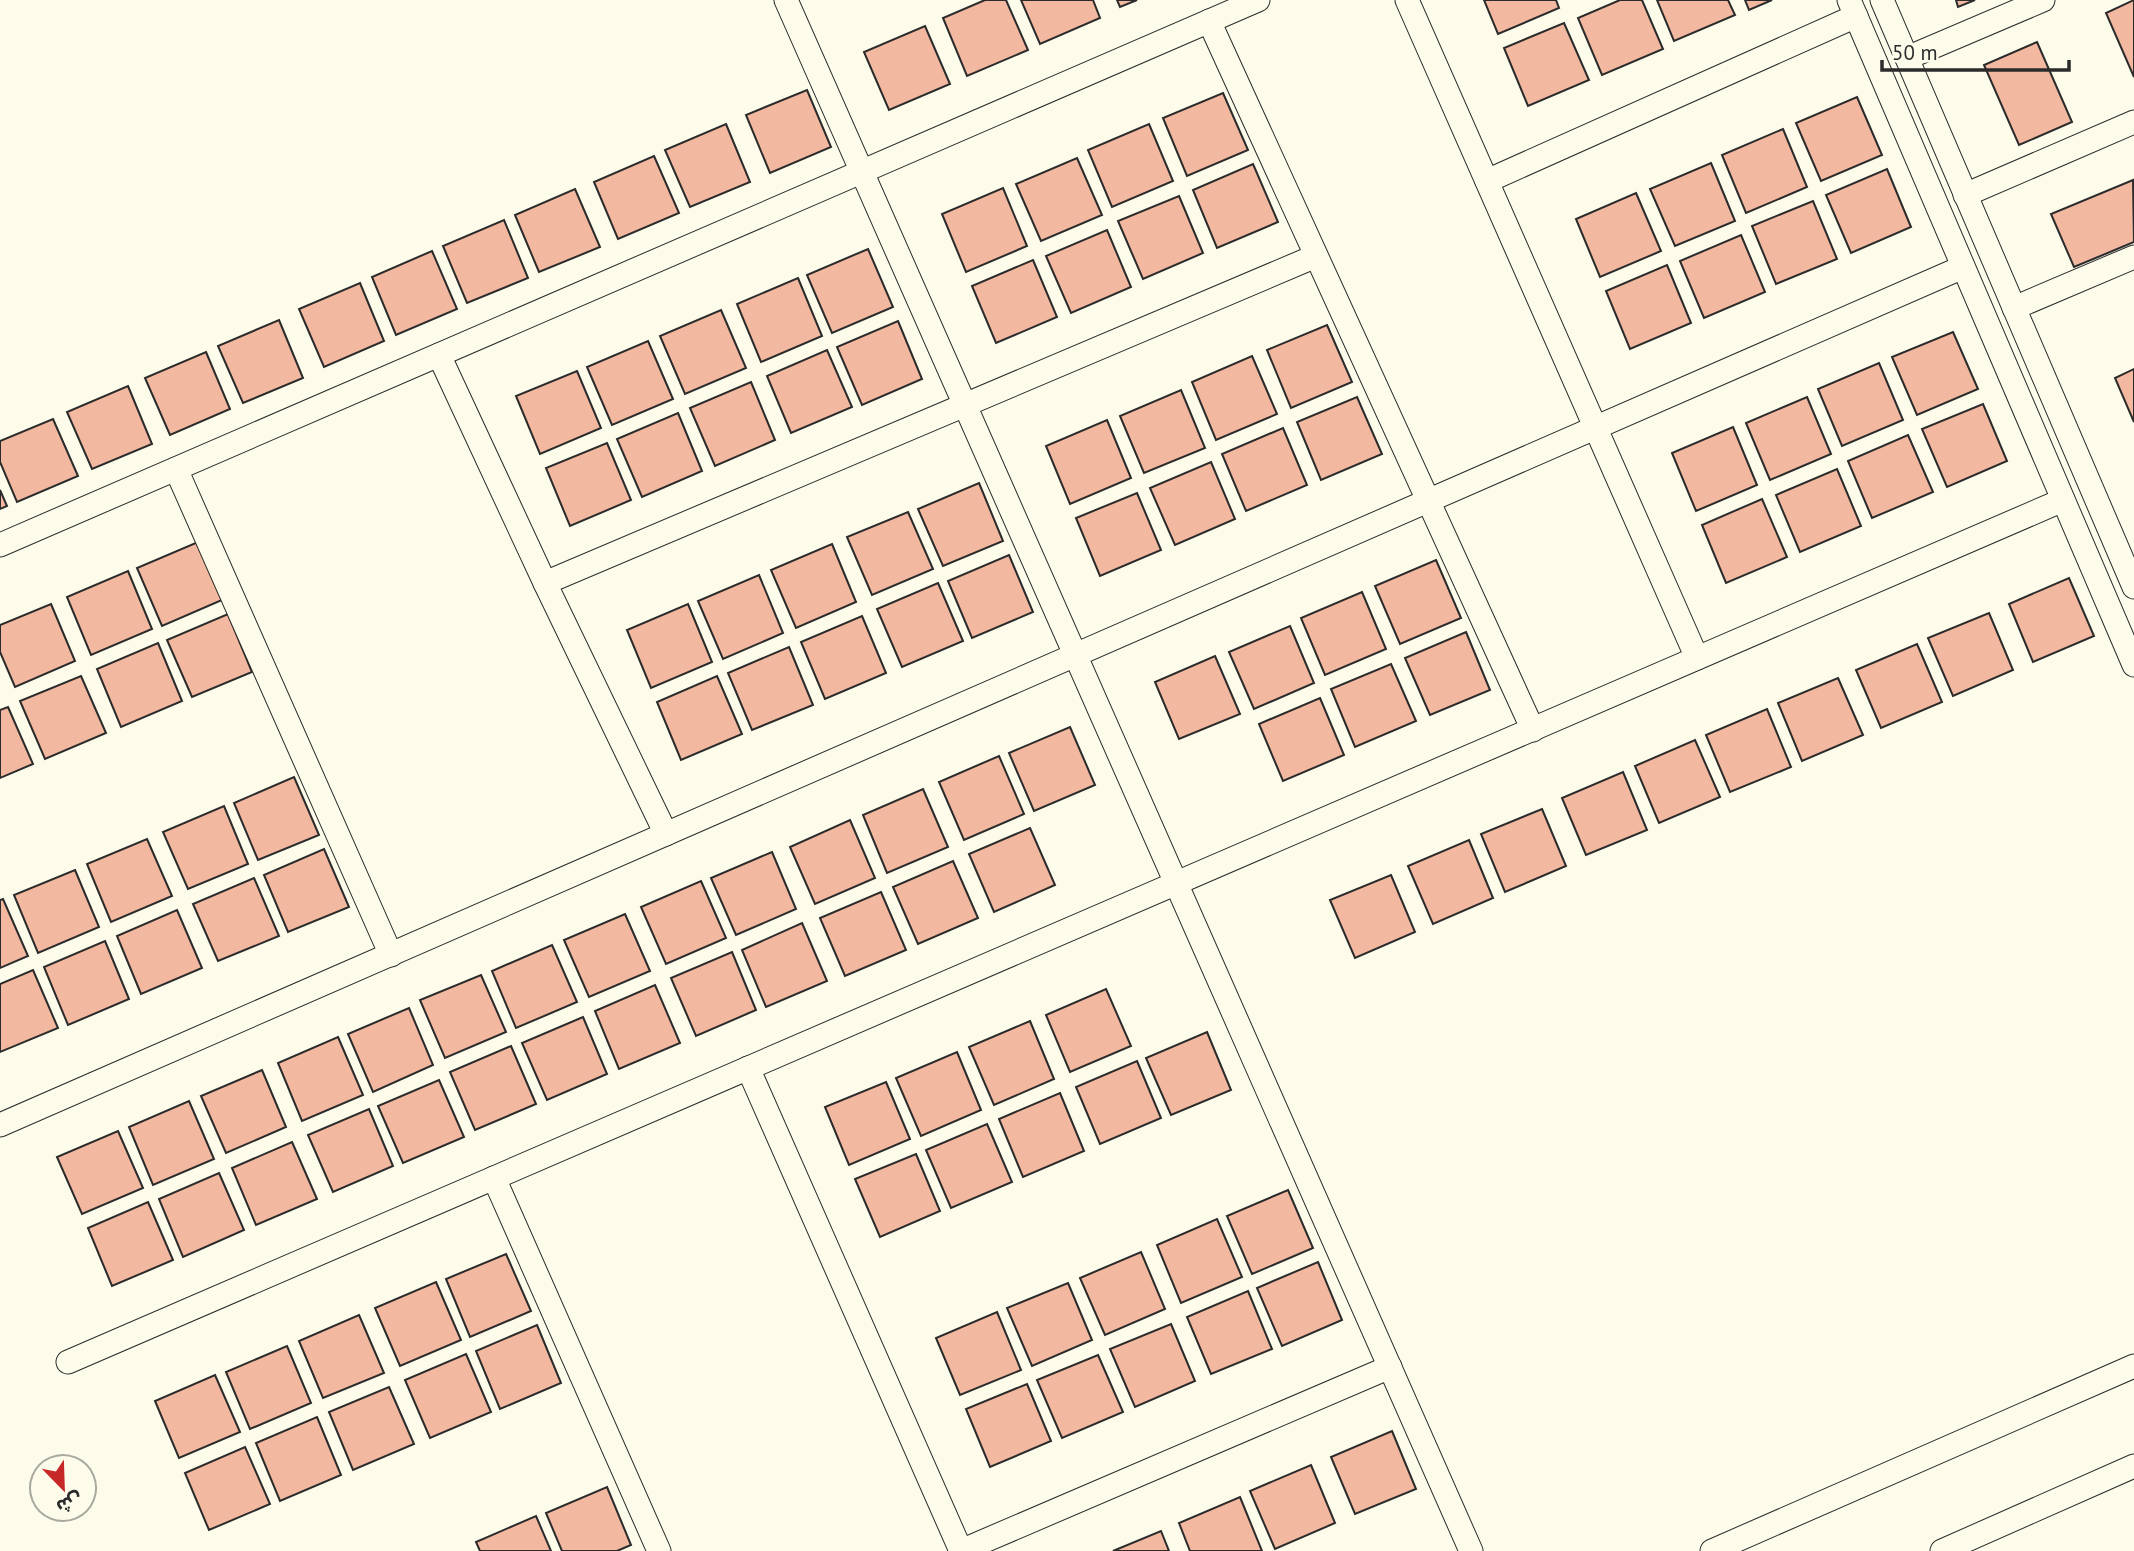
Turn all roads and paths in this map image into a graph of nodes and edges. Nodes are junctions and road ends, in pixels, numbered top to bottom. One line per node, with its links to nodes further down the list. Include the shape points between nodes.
1 (786, 0): 10 (street)
2 (1258, 0): 7 (street)
3 (1407, 0): 11 (street)
4 (1882, 0): 8 (street)
5 (2043, 0): 8 (street)
6 (1852, 8): 11 (street); 15 (street)
7 (1209, 21): 10 (street); 13 (street)
8 (1907, 58): 12 (street)
9 (2134, 122): 12 (street)
10 (862, 172): 17 (street); 18 (street)
11 (1487, 181): 19 (street)
12 (1965, 195): 16 (street)
13 (1317, 256): 18 (street); 21 (street)
14 (2134, 257): 16 (street)
15 (1963, 267): 19 (street); 22 (street)
16 (2014, 308): 25 (street)
17 (439, 355): 20 (street); 24 (street)
18 (965, 405): 24 (street); 26 (street)
19 (1595, 427): 21 (street); 27 (street)
20 (176, 469): 23 (street); 32 (street)
21 (1428, 500): 26 (street); 29 (street)
22 (2063, 500): 27 (street); 28 (street)
23 (0, 545)
24 (545, 583): 30 (street)
25 (2134, 587)
26 (1076, 655): 30 (street); 31 (street)
27 (1697, 658): 29 (street)
28 (2134, 665)
29 (1533, 730): 31 (street)
30 (666, 834): 32 (street)
31 (1177, 883): 33 (street); 38 (street)
32 (391, 954): 34 (street)
33 (748, 1068): 35 (street); 41 (street)
34 (0, 1125)
35 (494, 1178): 36 (street); 40 (street)
36 (68, 1362)
37 (2134, 1366): 43 (street)
38 (1390, 1367): 41 (street); 42 (street)
39 (2134, 1466): 44 (street)
40 (659, 1551)
41 (961, 1551)
42 (1471, 1551)
43 (1712, 1551)
44 (1942, 1551)

